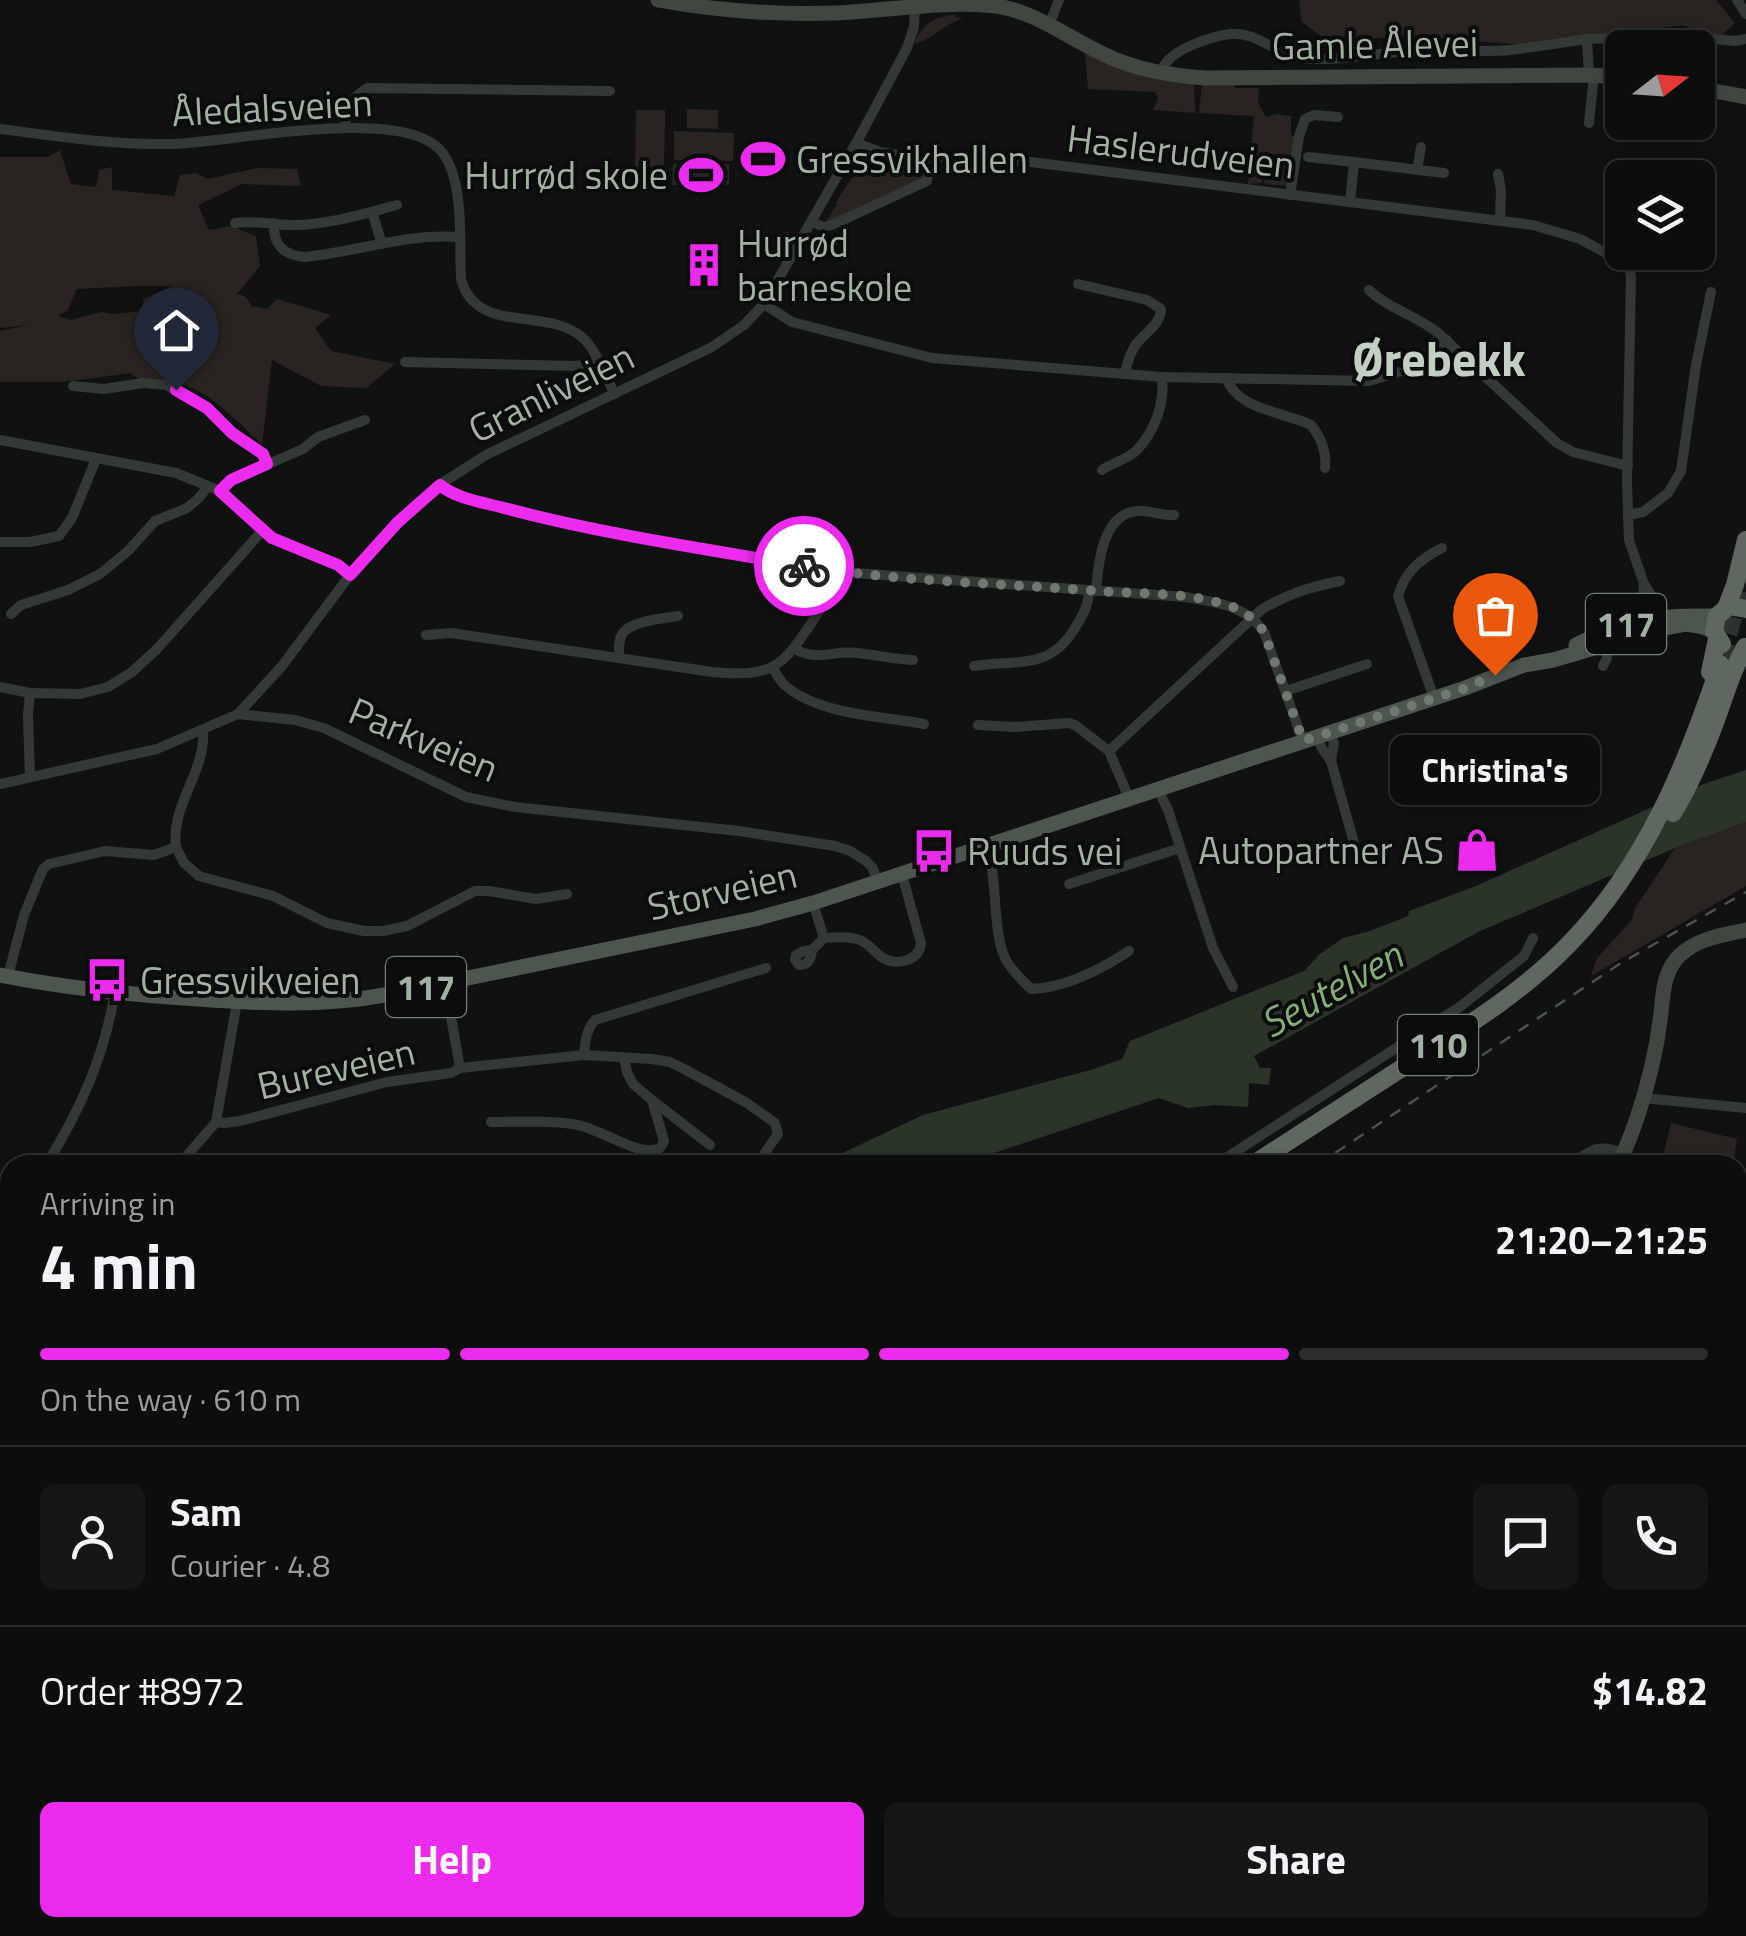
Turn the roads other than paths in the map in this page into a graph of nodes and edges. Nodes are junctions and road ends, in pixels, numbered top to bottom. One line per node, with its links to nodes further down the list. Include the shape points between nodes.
1 (658, 0): 4 (main road, Gamle Ålevei, via 781,14)
2 (1059, 0): 6 (street)
3 (1737, 0): 5 (street)
4 (915, 8): 6 (main road, Gamle Ålevei, via 994,6); 19 (street, Granliveien, via 912,38)
5 (1746, 14)
6 (1050, 25): 9 (main road, Gamle Ålevei, via 1124,64)
7 (1587, 39): 8 (street, Gamle Ålevei); 9 (street, Gamle Ålevei, via 1339,59 1298,58 1259,39 1227,34 1171,56); 10 (street)
8 (1746, 39)
9 (1161, 74): 10 (main road, Gamle Ålevei)
10 (1591, 75): 11 (main road, Gamle Ålevei); 16 (street)
11 (1605, 76)
12 (610, 91): 17 (street, via 368,88 348,106)
13 (1715, 91): 14 (main road)
14 (1746, 97)
15 (1331, 112): 27 (street, via 1309,116 1302,125)
16 (1589, 123)
17 (346, 128): 18 (street, Åledalsveien, via 170,144); 35 (street, Åledalsveien, via 402,132 432,143 456,181)
18 (0, 130)
19 (856, 142): 21 (street, Haslerudveien, via 880,152); 32 (street, Granliveien)
20 (1420, 147): 24 (street)
21 (932, 156): 27 (street, Haslerudveien); 32 (street, via 927,180 832,224)
22 (1308, 157): 23 (street)
23 (1354, 162): 24 (street); 28 (street)
24 (1418, 170): 25 (street)
25 (1444, 173)
26 (1498, 174): 31 (street)
27 (1290, 195): 28 (street, Haslerudveien)
28 (1350, 202): 31 (street, Haslerudveien)
29 (397, 204): 30 (street)
30 (372, 212): 34 (street); 36 (street)
31 (1500, 220): 37 (street, Haslerudveien, via 1556,231)
32 (812, 222): 42 (street, Granliveien)
33 (235, 223): 34 (street)
34 (274, 223): 36 (street, via 277,244 292,256)
35 (458, 236): 36 (street); 45 (street, Åledalsveien, via 463,289 472,303 572,330)
36 (382, 244)
37 (1605, 253)
38 (1629, 270): 55 (street)
39 (1078, 284): 46 (street, via 1148,300 1160,310 1158,322 1132,350)
40 (1369, 290): 43 (street)
41 (1710, 292): 62 (street, via 1681,471 1668,493 1644,512)
42 (764, 304): 46 (street, via 792,322 932,358); 50 (street, Granliveien, via 712,346)
43 (1447, 340): 48 (street, via 1402,370 1369,380); 55 (street, via 1557,443)
44 (405, 362): 45 (street)
45 (599, 364): 50 (street, Åledalsveien)
46 (1125, 374): 47 (street)
47 (1162, 377): 48 (street); 57 (street, via 1162,404 1151,428 1135,452)
48 (1226, 378): 56 (street, via 1251,404 1318,432)
49 (73, 386): 54 (street, via 155,383 176,390 207,408)
50 (615, 394): 58 (street, Granliveien, via 486,455)
51 (366, 420): 54 (street)
52 (0, 440): 53 (street)
53 (96, 459): 59 (street, via 176,473); 65 (street, via 59,536)
54 (267, 464): 60 (street)
55 (1628, 466): 62 (street)
56 (1325, 468)
57 (1102, 470)
58 (440, 485): 67 (street, via 532,516); 68 (street, Granliveien)
59 (208, 486): 60 (street); 72 (street, via 187,508 155,522 100,574)
60 (220, 491): 63 (street)
61 (1174, 515): 70 (street, via 1121,516)
62 (1628, 515): 75 (street, via 1629,540)
63 (262, 530): 68 (street); 88 (street, via 132,672 80,694)
64 (1746, 540): 76 (highway, 110)
65 (0, 542)
66 (1442, 548): 89 (street, via 1414,566 1398,596)
67 (841, 572): 70 (street); 79 (street)
68 (350, 575): 90 (street, Granliveien)
69 (1340, 581): 74 (street, via 1286,595)
70 (1093, 590): 74 (street, via 1200,599); 84 (street, via 1081,619 1052,655)
71 (1746, 608): 76 (highway, via 1738,606)
72 (11, 614)
73 (678, 616): 80 (street, via 628,628)
74 (1252, 617): 87 (street); 95 (street)
75 (1656, 621): 76 (main road, Storveien / 117); 89 (main road, Storveien / 117)
76 (1718, 624): 78 (highway, 110, via 1727,648); 96 (highway, 110)
77 (426, 635): 80 (street)
78 (1746, 646): 96 (highway, 110)
79 (795, 649): 81 (street, via 814,656); 85 (street)
80 (619, 657): 85 (street, via 735,674)
81 (913, 660)
82 (1367, 664): 87 (street)
83 (1724, 665): 96 (highway, 110)
84 (974, 666)
85 (773, 668): 91 (street, via 791,691 830,707)
86 (0, 687): 88 (street)
87 (1286, 690): 94 (street)
88 (30, 693): 97 (street)
89 (1434, 698): 94 (main road, Storveien / 117)
90 (238, 714): 93 (street); 105 (street, Parkveien, via 310,723 477,800 835,846 866,861)
91 (924, 724)
92 (978, 725): 95 (street, via 1069,723)
93 (204, 731): 97 (street, via 157,749); 102 (street, via 175,825)
94 (1317, 737): 99 (main road, Storveien / 117); 104 (street, via 1334,743 1332,761 1358,857)
95 (1109, 751): 100 (street)
96 (1686, 767): 110 (highway, 110)
97 (30, 777): 98 (street)
98 (0, 784)
99 (1161, 787): 100 (main road, Storveien / 117); 103 (street)
100 (1129, 798): 101 (main road, Storveien / 117)
101 (987, 845): 105 (main road, Storveien / 117); 115 (street, via 1002,948 1031,989 1089,975)
102 (176, 847): 108 (street, via 199,876 273,896 345,929 407,926 475,892); 117 (street, via 154,855 105,851 49,864)
103 (1180, 848): 107 (street); 119 (street)
104 (1378, 851)
105 (878, 881): 109 (main road, Storveien / 117)
106 (904, 882): 112 (street, via 921,944 916,956 892,962 862,940)
107 (1069, 884)
108 (567, 894)
109 (813, 903): 112 (street); 118 (main road, Storveien / 117)
110 (1611, 904): 135 (highway, 110, via 1526,984); 136 (highway, 110, via 1570,960 1524,1000)
111 (1746, 930): 125 (main road, via 1702,942 1671,967)
112 (824, 938): 114 (street)
113 (1533, 938): 134 (street, via 1524,956 1461,1006)
114 (812, 950)
115 (1129, 951)
116 (766, 968): 122 (street, via 595,1020)
117 (4, 976): 120 (main road, Storveien / 117)
118 (445, 983): 121 (main road, Storveien / 117, via 356,1001); 124 (street)
119 (1234, 987)
120 (115, 992): 121 (main road, Storveien / 117); 132 (street, via 98,1066)
121 (238, 1002): 128 (street)
122 (584, 1055): 123 (street, Bureveien); 124 (street, Bureveien)
123 (624, 1058): 126 (street, via 633,1084); 131 (street, Bureveien, via 670,1062 756,1109 778,1127)
124 (460, 1068): 128 (street, Bureveien)
125 (1643, 1098): 127 (street); 139 (main road)
126 (652, 1100): 129 (street, via 664,1141 652,1151 581,1126); 130 (street)
127 (1746, 1108)
128 (216, 1122): 133 (street)
129 (491, 1122)
130 (710, 1145)
131 (764, 1154)
132 (53, 1155)
133 (188, 1155)
134 (1230, 1155)
135 (1267, 1155)
136 (1288, 1155)
137 (1584, 1155): 138 (street, via 1606,1147)
138 (1616, 1155)
139 (1622, 1155)

